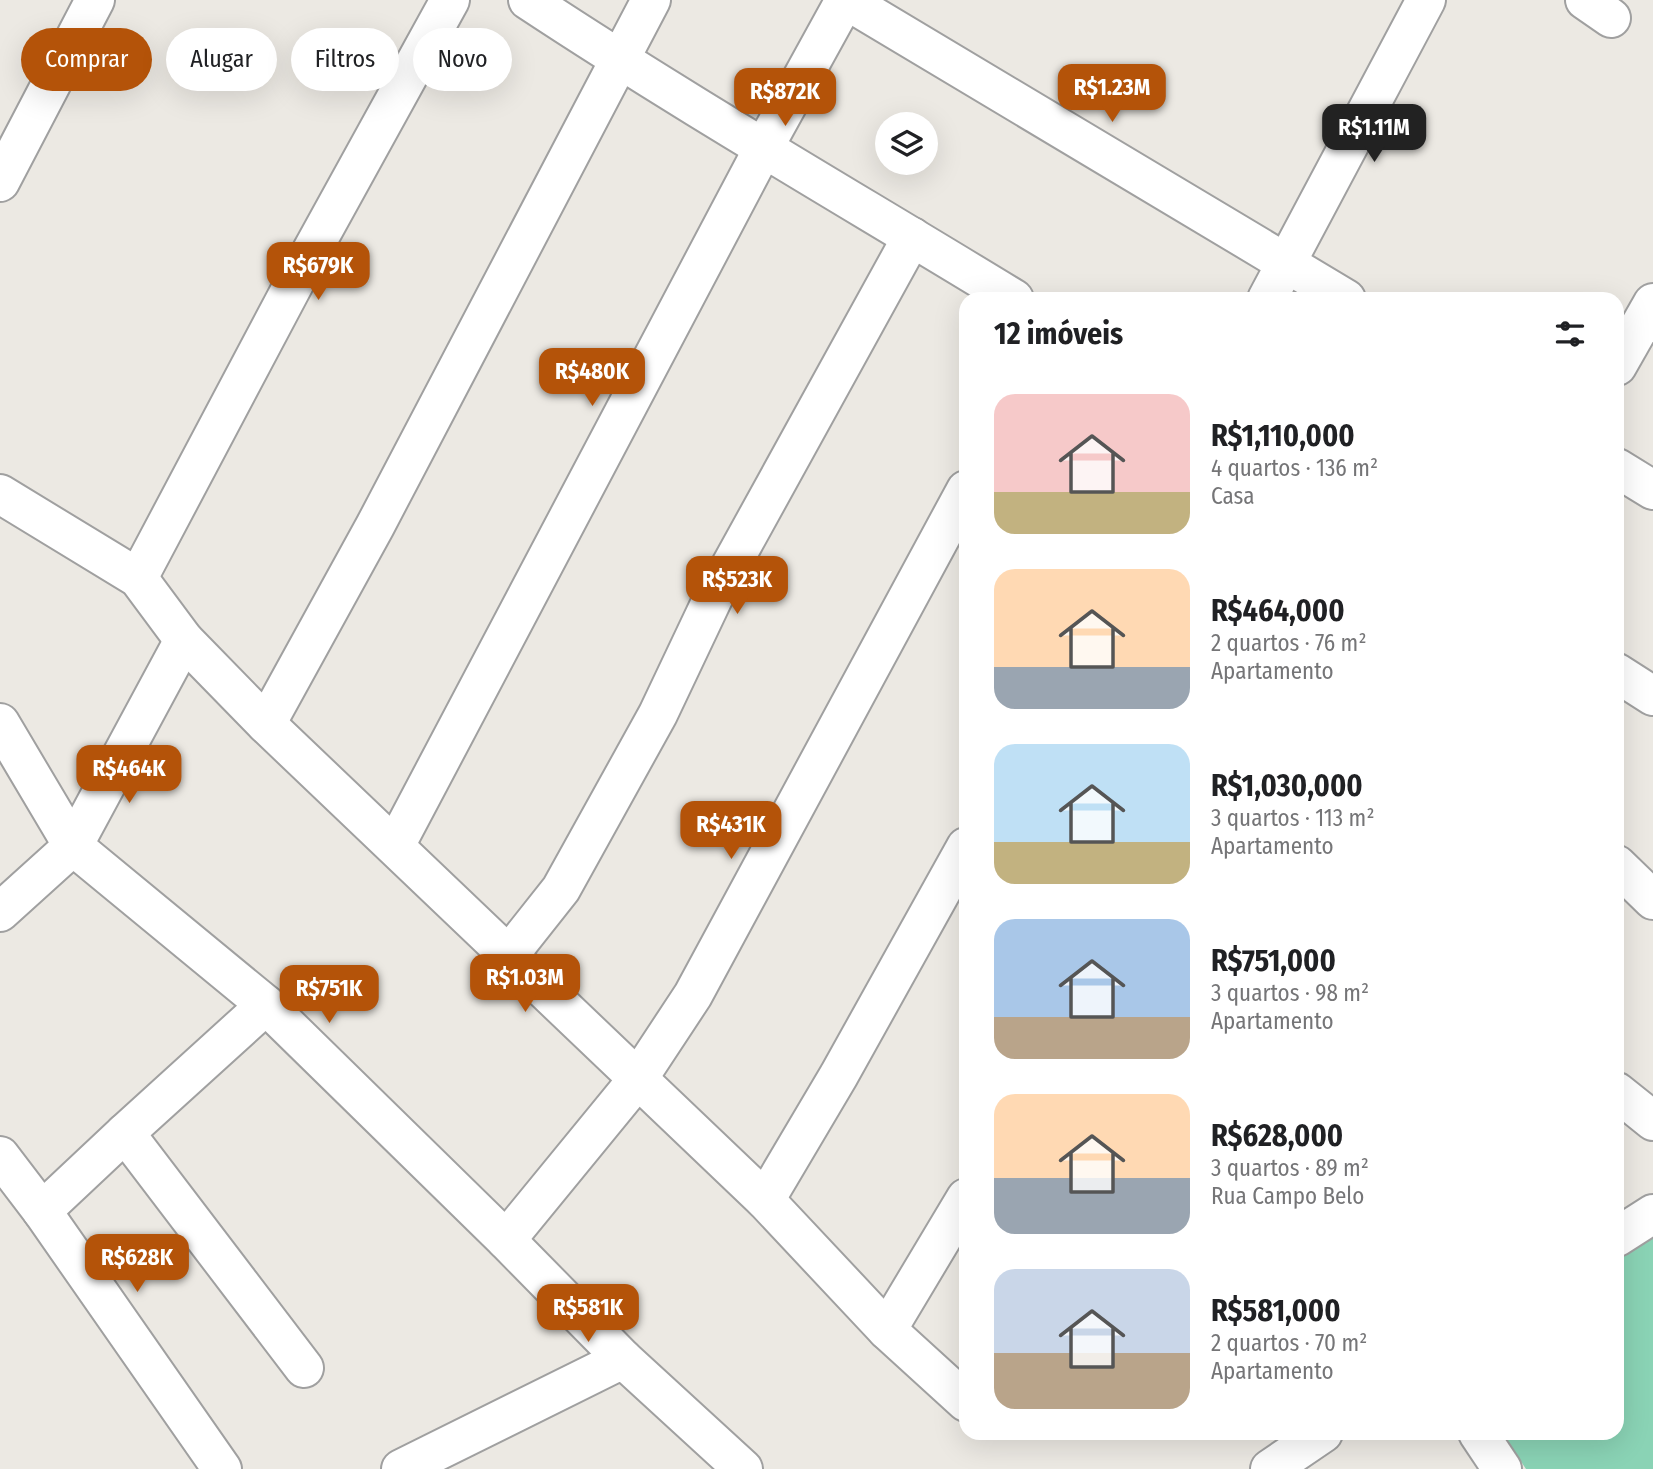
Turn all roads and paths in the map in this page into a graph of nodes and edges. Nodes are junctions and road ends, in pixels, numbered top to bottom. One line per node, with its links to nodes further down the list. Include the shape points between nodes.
1 (95, 0): 9 (street)
2 (450, 0): 21 (street)
3 (528, 0): 7 (street)
4 (651, 0): 7 (street)
5 (845, 0): 8 (street); 11 (street)
6 (1426, 0): 11 (street)
7 (619, 60): 8 (street); 26 (street)
8 (763, 149): 10 (street); 28 (street)
9 (0, 183)
10 (912, 237): 12 (street); 33 (street, via 713,598 658,714 561,889)
11 (1287, 263): 13 (street); 14 (street)
12 (1002, 292)
13 (1271, 292)
14 (1335, 292)
15 (1653, 303): 16 (street)
16 (1624, 354)
17 (1624, 472): 18 (street)
18 (1653, 490)
19 (0, 494): 21 (street)
20 (959, 503): 35 (street, via 693,995)
21 (138, 578): 22 (street)
22 (184, 640): 26 (street); 27 (street)
23 (1624, 677): 24 (street)
24 (1653, 696)
25 (0, 723): 27 (street)
26 (266, 724): 28 (street)
27 (73, 846): 32 (street); 34 (street)
28 (395, 846): 33 (street)
29 (959, 860): 40 (street)
30 (1624, 872): 31 (street)
31 (1653, 900)
32 (0, 912)
33 (508, 956): 35 (street)
34 (266, 1005): 38 (street); 45 (street)
35 (637, 1080): 40 (street); 45 (street)
36 (1624, 1098): 37 (street)
37 (1653, 1121)
38 (125, 1133): 41 (street); 48 (street)
39 (0, 1156): 41 (street)
40 (765, 1200): 46 (street)
41 (42, 1210): 52 (street)
42 (959, 1210): 46 (street)
43 (1653, 1214): 44 (street)
44 (1624, 1233)
45 (506, 1240): 47 (street)
46 (887, 1330): 49 (street)
47 (624, 1359): 53 (street); 54 (street)
48 (304, 1368)
49 (959, 1396)
50 (1313, 1440): 55 (street)
51 (1483, 1440): 56 (street)
52 (222, 1469)
53 (401, 1469)
54 (743, 1469)
55 (1270, 1469)
56 (1502, 1469)

